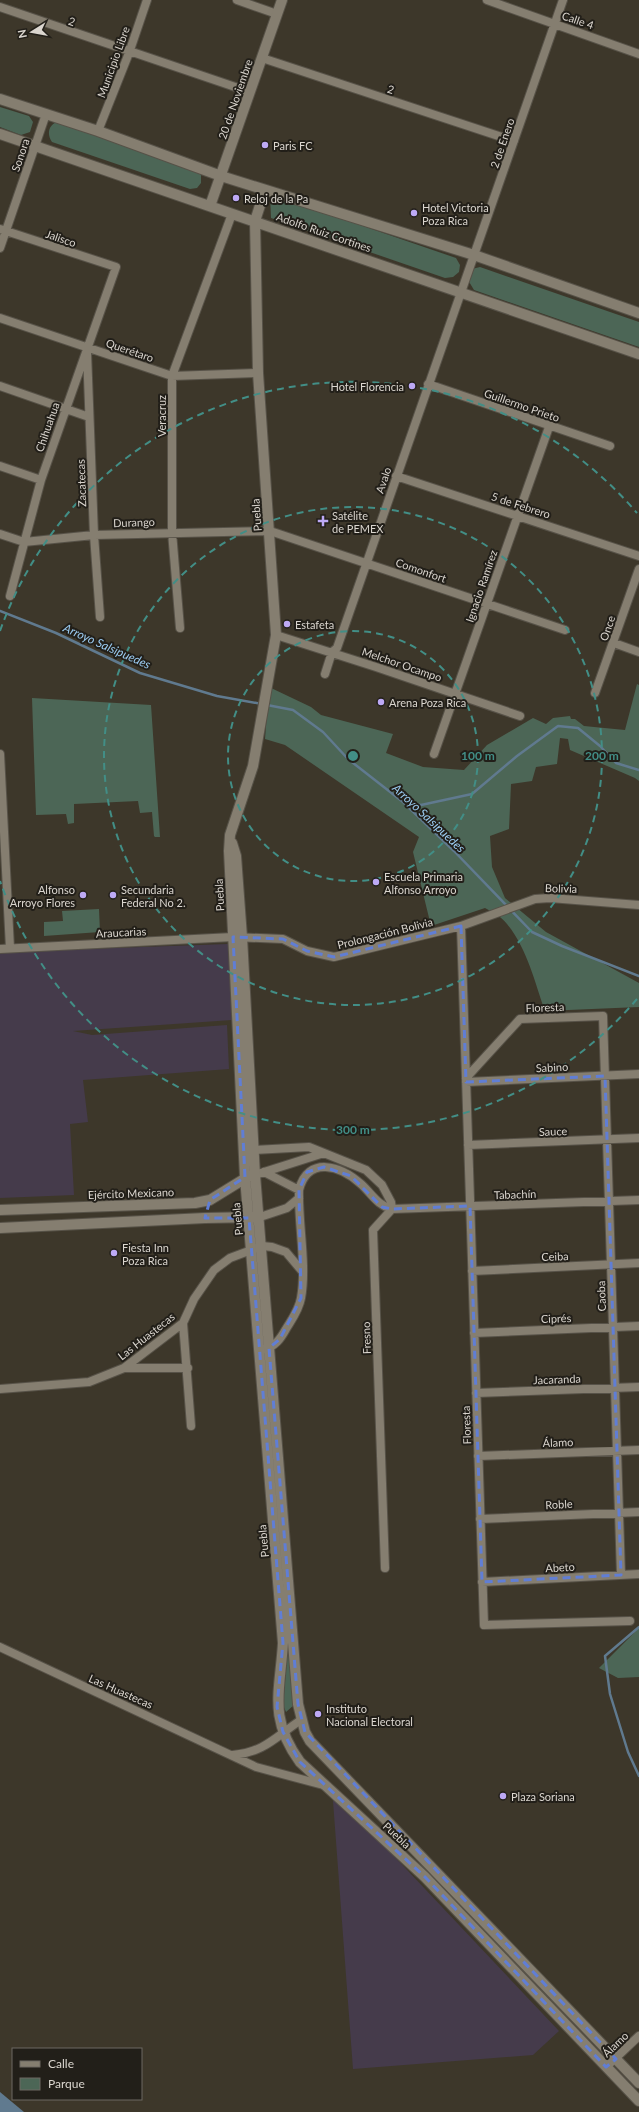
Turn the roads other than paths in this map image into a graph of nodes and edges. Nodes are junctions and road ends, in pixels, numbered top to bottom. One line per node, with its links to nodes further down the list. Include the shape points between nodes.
1 (147, 0): 9 (street, Municipio Libre)
2 (237, 0): 7 (street)
3 (282, 0): 7 (main road, 20 de Noviembre)
4 (487, 0): 8 (street, Calle 4)
5 (563, 0): 8 (street, 2 de Enero)
6 (0, 7): 9 (street, 2)
7 (277, 14): 11 (main road, 20 de Noviembre)
8 (555, 24): 10 (street, Calle 4); 17 (street, 2 de Enero)
9 (129, 53): 12 (street, 2); 15 (street, Municipio Libre)
10 (639, 54)
11 (262, 58): 12 (main road, 20 de Noviembre); 17 (street, 2)
12 (250, 92): 19 (main road, 20 de Noviembre)
13 (0, 98): 14 (main road, Adolfo Ruiz Cortines)
14 (46, 114): 15 (main road, Adolfo Ruiz Cortines); 18 (street, Sonora)
15 (98, 131): 19 (main road, Adolfo Ruiz Cortines)
16 (0, 134): 18 (main road, Adolfo Ruiz Cortines)
17 (514, 141): 26 (street, 2 de Enero)
18 (35, 147): 21 (main road, Adolfo Ruiz Cortines); 24 (street, Sonora)
19 (221, 176): 20 (main road, Adolfo Ruiz Cortines); 21 (main road, 20 de Noviembre)
20 (265, 190): 23 (main road, Puebla); 26 (main road, Adolfo Ruiz Cortines)
21 (210, 206): 22 (main road, Adolfo Ruiz Cortines)
22 (232, 214): 23 (main road, Adolfo Ruiz Cortines); 34 (street, Veracruz)
23 (255, 222): 28 (main road, Adolfo Ruiz Cortines); 33 (main road, Puebla)
24 (3, 230): 25 (street, Sonora); 27 (street, Jalisco)
25 (0, 248)
26 (474, 256): 28 (street, 2 de Enero); 29 (main road, Adolfo Ruiz Cortines)
27 (116, 267): 31 (street, Chihuahua)
28 (460, 292): 32 (main road, Adolfo Ruiz Cortines); 35 (street, Avalo)
29 (639, 313)
30 (0, 318): 31 (street, Querétaro)
31 (86, 347): 34 (street, Querétaro); 37 (street, Chihuahua); 38 (street, Zacatecas)
32 (639, 354)
33 (258, 373): 34 (street, Querétaro); 45 (main road, Puebla)
34 (172, 376): 46 (street, Veracruz)
35 (428, 384): 39 (street, Guillermo Prieto); 42 (street, Avalo)
36 (0, 386): 37 (street)
37 (65, 409): 38 (street); 43 (street, Chihuahua)
38 (89, 417): 48 (street, Zacatecas)
39 (549, 427): 40 (street, Guillermo Prieto); 44 (street, Ignacio Ramírez)
40 (610, 446)
41 (0, 466): 43 (street)
42 (396, 476): 44 (street, 5 de Febrero); 51 (street, Avalo)
43 (41, 480): 49 (street, Chihuahua)
44 (518, 516): 50 (street, 5 de Febrero); 54 (street, Ignacio Ramírez)
45 (270, 531): 46 (street, Durango); 51 (street, Comonfort); 58 (main road, Puebla)
46 (172, 532): 48 (street, Durango); 56 (street, Veracruz)
47 (0, 534): 49 (street, Durango)
48 (94, 535): 49 (street, Durango); 55 (street, Zacatecas)
49 (24, 542): 53 (street, Chihuahua)
50 (639, 556)
51 (366, 563): 54 (street, Comonfort); 60 (street, Avalo, via 337,648)
52 (639, 569): 59 (street, Once)
53 (10, 596)
54 (487, 604): 57 (street, Comonfort); 64 (street, Ignacio Ramírez)
55 (100, 617)
56 (180, 628)
57 (566, 630)
58 (276, 635): 60 (street, Melchor Ocampo); 72 (main road, Puebla, via 253,766 230,835 229,851)
59 (614, 643): 61 (street); 63 (street, Once)
60 (332, 652): 62 (street, Avalo); 64 (street, Melchor Ocampo)
61 (639, 652)
62 (325, 674)
63 (595, 693)
64 (455, 694): 65 (street, Melchor Ocampo); 67 (street, Ignacio Ramírez)
65 (520, 716)
66 (0, 754): 68 (street)
67 (434, 754)
68 (1, 812): 73 (street)
69 (639, 905): 70 (street, Bolivia, via 535,899)
70 (486, 917): 71 (street, Prolongación Bolivia)
71 (461, 926): 72 (street, Prolongación Bolivia, via 334,957 307,951 283,939); 78 (street, Floresta)
72 (237, 937): 73 (street, Araucarias); 82 (main road, Puebla); 84 (main road, Puebla)
73 (10, 948): 74 (street, Araucarias)
74 (0, 949)
75 (603, 1016): 77 (street, Caoba); 78 (street, Floresta, via 520,1019)
76 (639, 1074): 77 (street, Sabino)
77 (605, 1076): 78 (street, Sabino); 80 (street, Caoba)
78 (466, 1080): 81 (street, Floresta)
79 (639, 1138): 80 (street, Sauce)
80 (607, 1139): 81 (street, Sauce); 88 (street, Caoba)
81 (468, 1145): 89 (street, Floresta)
82 (254, 1150): 83 (street, via 309,1147); 84 (main road, Puebla)
83 (324, 1153): 84 (street); 90 (street, via 366,1170 382,1185)
84 (255, 1175): 85 (street); 86 (main road, Ejército Mexicano); 92 (main road, Puebla); 94 (main road, Puebla)
85 (299, 1194): 90 (street, via 307,1172 324,1167 351,1176 382,1207); 92 (street, via 283,1210); 101 (street)
86 (210, 1200): 91 (main road, Ejército Mexicano, via 195,1203); 93 (main road)
87 (639, 1200): 88 (street, Tabachín)
88 (609, 1201): 89 (street, Tabachín); 99 (street, Caoba)
89 (470, 1206): 90 (street, Tabachín); 100 (street, Floresta)
90 (392, 1209): 120 (street, Fresno, via 373,1230)
91 (0, 1210)
92 (260, 1217): 94 (main road); 96 (main road, Puebla)
93 (205, 1218): 94 (main road); 95 (main road)
94 (249, 1218): 97 (main road, Puebla)
95 (0, 1228)
96 (262, 1246): 97 (street, Las Huastecas); 101 (street, via 272,1246 286,1252); 106 (main road, Puebla)
97 (252, 1250): 102 (street, Las Huastecas, via 230,1258 214,1270 194,1299); 106 (main road, Puebla)
98 (639, 1263): 99 (street, Ceiba)
99 (611, 1265): 100 (street, Ceiba); 104 (street, Caoba)
100 (472, 1270): 105 (street, Floresta)
101 (302, 1271): 106 (street, via 298,1309 280,1340)
102 (182, 1323): 107 (street, Las Huastecas); 108 (street)
103 (639, 1326): 104 (street, Ciprés)
104 (613, 1327): 105 (street, Ciprés); 110 (street, Caoba)
105 (474, 1332): 112 (street, Floresta)
106 (264, 1349): 126 (main road, Puebla); 127 (main road, Puebla, via 283,1643 277,1707)
107 (124, 1368): 108 (street); 111 (street, Las Huastecas, via 89,1382)
108 (188, 1368): 113 (street)
109 (639, 1387): 110 (street, Jacaranda)
110 (615, 1388): 112 (street, Jacaranda); 115 (street, Caoba)
111 (0, 1389)
112 (476, 1393): 116 (street, Floresta)
113 (191, 1426)
114 (639, 1450): 115 (street, Álamo)
115 (617, 1451): 116 (street, Álamo); 117 (street, Caoba)
116 (478, 1456): 119 (street, Floresta)
117 (619, 1512): 118 (street, Roble); 119 (street, Roble); 122 (street, Caoba)
118 (639, 1512)
119 (480, 1519): 123 (street, Floresta)
120 (386, 1568)
121 (639, 1574): 122 (street, Abeto)
122 (621, 1575): 123 (street, Abeto)
123 (482, 1582): 124 (street, Floresta, via 484,1625)
124 (630, 1621)
125 (0, 1647): 128 (street, Las Huastecas)
126 (301, 1720): 127 (street); 131 (main road, Puebla, via 310,1741)
127 (283, 1732): 128 (street, via 267,1746 250,1754); 129 (main road, Puebla, via 300,1762)
128 (232, 1755): 129 (street, Las Huastecas, via 256,1767)
129 (327, 1786): 132 (main road, Puebla, via 425,1878)
130 (639, 2036): 131 (street, Álamo)
131 (616, 2059): 132 (street, Álamo); 133 (main road, Puebla)
132 (606, 2068): 134 (main road, Puebla)
133 (639, 2083)
134 (639, 2101)

